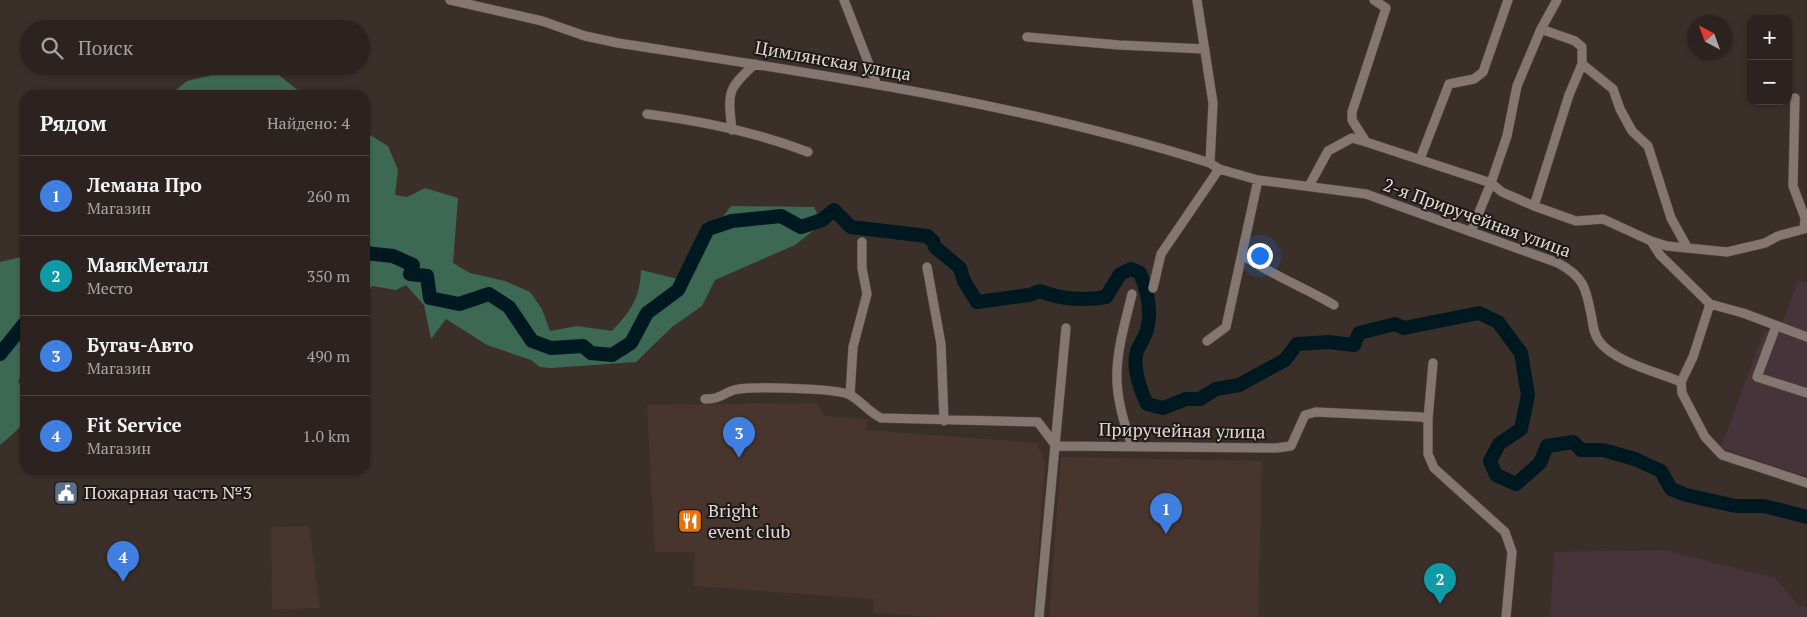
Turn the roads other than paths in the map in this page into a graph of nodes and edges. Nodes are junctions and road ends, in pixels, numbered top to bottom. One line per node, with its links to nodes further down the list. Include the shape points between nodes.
1 (450, 0): 10 (street, Цимлянская улица, via 542,21 585,36)
2 (844, 0): 12 (street)
3 (1197, 0): 9 (street)
4 (1374, 0): 16 (street, via 1386,8 1352,112 1352,120)
5 (1508, 0): 18 (street, via 1484,72 1474,79 1449,84)
6 (1557, 0): 7 (street)
7 (1541, 29): 11 (street, via 1575,41 1582,47); 22 (street, via 1517,86 1507,136)
8 (1027, 37): 9 (street)
9 (1205, 48): 19 (street, via 1213,103)
10 (754, 64): 12 (street, Цимлянская улица); 15 (street, via 729,94)
11 (1582, 64): 24 (street); 28 (street, via 1613,89 1632,131 1648,146 1671,218)
12 (877, 84): 19 (street, Цимлянская улица, via 1030,113)
13 (1795, 98): 28 (street, via 1793,186 1805,218 1804,229 1727,252)
14 (646, 114): 15 (street, via 702,121)
15 (732, 130): 17 (street, via 783,142)
16 (1366, 142): 18 (street); 23 (street, via 1352,138 1328,151)
17 (808, 152)
18 (1420, 159): 22 (street)
19 (1210, 162): 20 (street, 2-я Приручейная улица)
20 (1220, 169): 21 (street, 2-я Приручейная улица); 31 (street, via 1161,254)
21 (1258, 180): 23 (street, 2-я Приручейная улица); 29 (street)
22 (1491, 183): 24 (street, via 1502,192); 25 (street)
23 (1310, 186): 25 (street, 2-я Приручейная улица, via 1366,194)
24 (1534, 206): 26 (street, via 1576,221 1603,219)
25 (1471, 232): 40 (street, 2-я Приручейная улица, via 1558,263 1574,272 1582,281 1595,335 1600,343 1624,359)
26 (1652, 241): 28 (street); 33 (street, via 1660,255)
27 (862, 242): 42 (street, via 862,268 868,294 853,347)
28 (1687, 247)
29 (1243, 255): 34 (street, via 1262,269 1307,288); 38 (street, via 1226,328)
30 (927, 267): 45 (street, via 941,344)
31 (1153, 288)
32 (1132, 294): 46 (street, via 1116,357 1116,390 1121,417)
33 (1710, 304): 35 (street); 40 (street, via 1693,357)
34 (1334, 305)
35 (1776, 326): 37 (street); 41 (street, via 1757,376)
36 (1066, 328): 47 (street)
37 (1807, 337)
38 (1207, 341)
39 (1433, 363): 44 (street)
40 (1681, 382): 48 (street, via 1682,392 1705,437 1722,455)
41 (1807, 394)
42 (850, 395): 43 (street, via 825,388 734,390 718,399); 45 (street, via 880,418)
43 (705, 399)
44 (1428, 419): 46 (street, Приручейная улица, via 1316,412 1305,415 1291,446); 50 (street, via 1428,454 1434,468 1500,526 1510,545)
45 (944, 421): 47 (street, via 1038,422)
46 (1132, 445): 47 (street, Приручейная улица)
47 (1056, 446): 49 (street)
48 (1807, 483)
49 (1039, 617)
50 (1506, 617)

